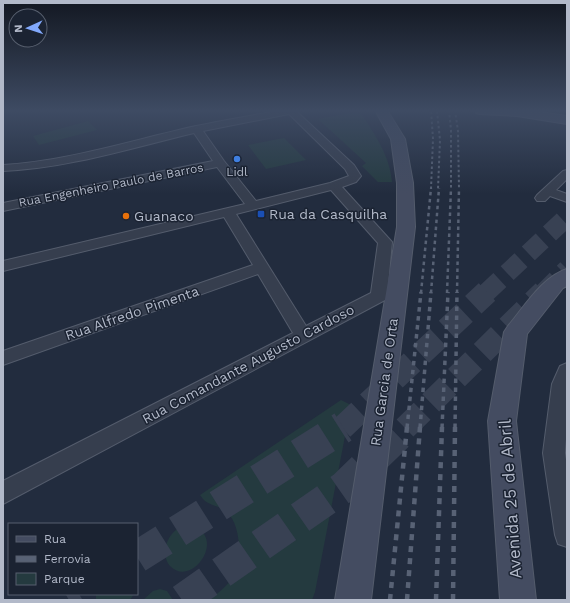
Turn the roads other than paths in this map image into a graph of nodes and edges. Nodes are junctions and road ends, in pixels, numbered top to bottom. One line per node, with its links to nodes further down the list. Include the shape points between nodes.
1 (162, 138): 8 (street, via 113,151)
2 (203, 138): 6 (street, Rua Engenheiro Paulo de Barros)
3 (320, 138): 10 (street, via 353,172 354,178 350,182)
4 (385, 138): 7 (street, Rua Garcia de Orta)
5 (398, 138): 7 (street, Rua Garcia de Orta)
6 (220, 163): 12 (street, Rua Engenheiro Paulo de Barros); 13 (street, Rua Engenheiro Paulo de Barros)
7 (401, 163): 23 (street, Rua Garcia de Orta, via 405,183 406,227)
8 (3, 168)
9 (567, 173): 11 (street, via 545,194)
10 (334, 186): 12 (street); 18 (street, Rua Comandante Augusto Cardoso, via 385,242 379,296)
11 (567, 198)
12 (252, 206): 14 (street)
13 (3, 207)
14 (228, 212): 15 (street); 16 (street)
15 (3, 266)
16 (261, 268): 18 (street); 19 (street, Rua Alfredo Pimenta)
17 (567, 276): 24 (street, Avenida 25 de Abril, via 556,283 516,332 502,421)
18 (302, 336): 21 (street, Rua Comandante Augusto Cardoso)
19 (3, 358)
20 (567, 371): 22 (street, via 561,384 554,453)
21 (3, 493)
22 (567, 535)
23 (353, 600)
24 (518, 600)

